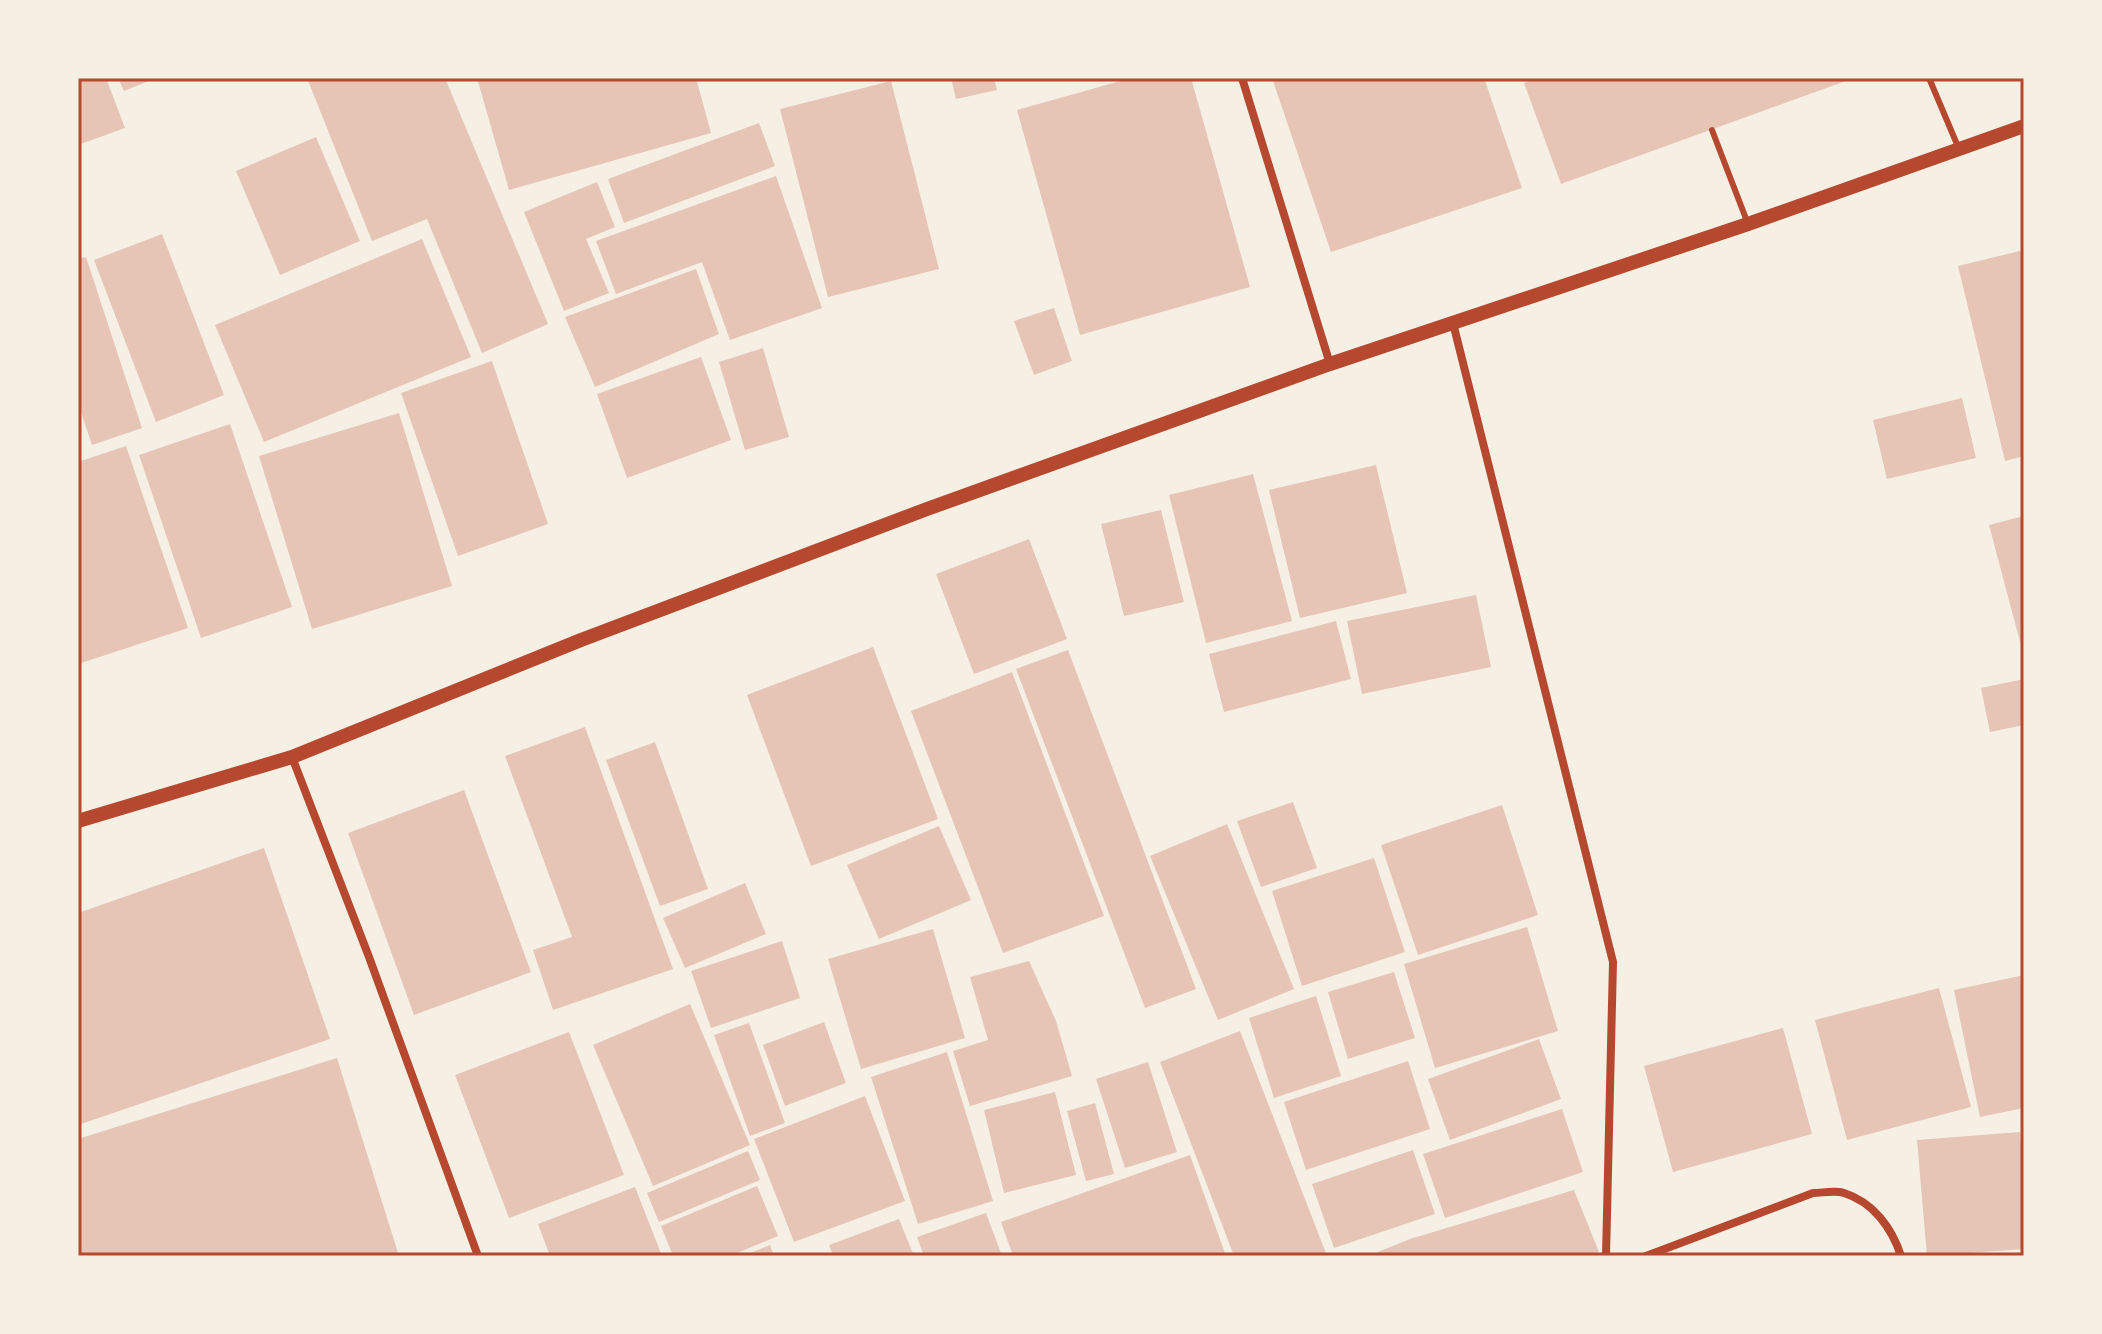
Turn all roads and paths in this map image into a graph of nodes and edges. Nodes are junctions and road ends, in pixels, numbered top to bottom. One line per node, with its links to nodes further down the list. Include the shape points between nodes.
1 (1242, 78): 8 (street)
2 (1929, 78): 5 (lane)
3 (2024, 126): 5 (street)
4 (1712, 130): 6 (lane)
5 (1959, 149): 6 (street)
6 (1748, 224): 7 (street)
7 (1453, 323): 8 (street); 12 (street, via 1613,962)
8 (1330, 364): 9 (street, via 610,629)
9 (292, 757): 10 (street); 11 (street)
10 (78, 821)
11 (478, 1256)
12 (1606, 1256)
13 (1646, 1256): 14 (street, via 1813,1193 1842,1192 1866,1204 1886,1224)
14 (1901, 1256)

